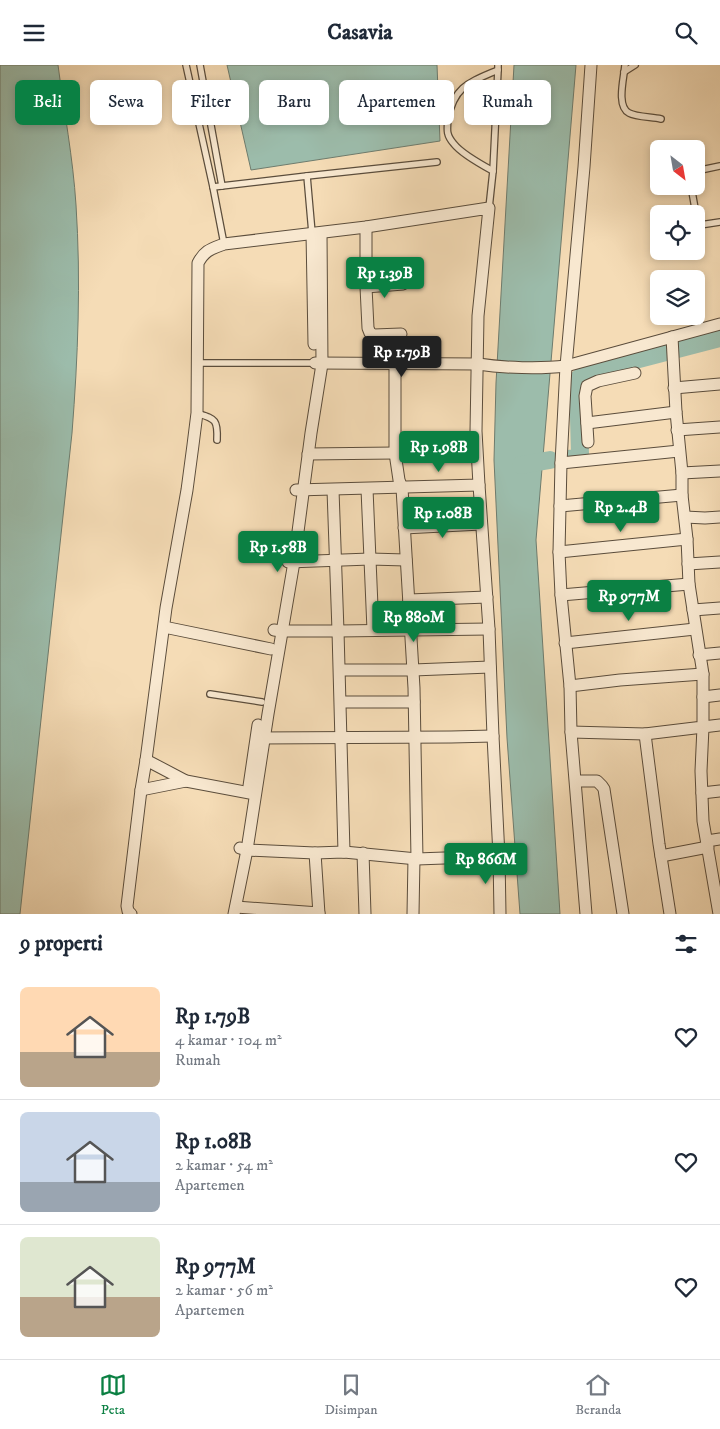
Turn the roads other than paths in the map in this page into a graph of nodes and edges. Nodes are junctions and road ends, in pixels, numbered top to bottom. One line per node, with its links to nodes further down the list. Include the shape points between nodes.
1 (186, 65): 14 (lane)
2 (200, 65): 13 (lane)
3 (591, 65): 30 (street)
4 (634, 65): 6 (lane)
5 (498, 67): 11 (lane); 11 (lane, via 461,89 454,97 446,131 455,146)
6 (625, 68): 7 (lane, via 623,108 630,114)
7 (661, 119)
8 (437, 162): 12 (lane)
9 (720, 166): 10 (lane)
10 (705, 169)
11 (493, 171): 15 (lane)
12 (307, 176): 13 (lane); 19 (lane)
13 (222, 186): 14 (lane)
14 (213, 187): 20 (lane)
15 (489, 208): 18 (street); 28 (street, via 478,316)
16 (720, 223): 17 (lane)
17 (705, 224)
18 (366, 227): 19 (street); 22 (street)
19 (317, 233): 20 (street); 27 (street)
20 (224, 244): 26 (street, via 203,253 198,263)
21 (403, 284): 22 (street)
22 (366, 287): 24 (street, via 370,333)
23 (720, 324): 25 (street)
24 (401, 334)
25 (673, 345): 30 (street); 33 (street)
26 (197, 363): 27 (lane); 35 (street)
27 (318, 364): 29 (street); 39 (street)
28 (478, 364): 29 (street); 30 (street); 48 (street, via 476,431)
29 (395, 365): 43 (street)
30 (566, 366): 45 (street)
31 (635, 373): 36 (street, via 587,386)
32 (720, 384): 33 (street)
33 (674, 388): 34 (street)
34 (676, 412): 36 (street); 38 (street)
35 (197, 413): 40 (lane, via 215,422); 73 (street)
36 (587, 423): 41 (street)
37 (720, 427): 38 (street)
38 (677, 430): 42 (street)
39 (308, 433): 44 (street); 51 (street)
40 (217, 440)
41 (588, 443)
42 (679, 451): 45 (street); 47 (street)
43 (395, 453): 44 (street); 49 (street)
44 (308, 454): 51 (street)
45 (561, 463): 54 (street)
46 (720, 471): 47 (street)
47 (682, 473): 53 (street)
48 (479, 485): 49 (street); 57 (street)
49 (402, 488): 50 (street); 58 (street)
50 (367, 489): 52 (street); 61 (street)
51 (300, 490): 52 (street); 65 (street)
52 (333, 490): 63 (street)
53 (682, 495): 54 (street); 55 (street)
54 (560, 506): 60 (street)
55 (685, 517): 56 (street); 59 (street)
56 (720, 517)
57 (482, 524): 58 (street); 69 (street)
58 (404, 528): 62 (street)
59 (687, 539): 60 (street); 66 (street)
60 (559, 553): 68 (street)
61 (370, 559): 62 (street); 63 (street); 76 (street)
62 (406, 560): 70 (street)
63 (335, 561): 65 (street); 79 (street)
64 (720, 561): 66 (street)
65 (290, 562): 78 (street)
66 (688, 564): 67 (street)
67 (689, 584): 68 (street); 72 (street)
68 (561, 595): 80 (street)
69 (487, 597): 70 (street); 74 (street)
70 (409, 600): 77 (street)
71 (720, 608): 72 (street)
72 (693, 610): 75 (street)
73 (164, 627): 81 (street); 103 (street)
74 (489, 629): 77 (street); 84 (street)
75 (695, 629): 80 (street); 83 (street)
76 (373, 630): 77 (street); 79 (street)
77 (410, 630): 86 (street)
78 (278, 631): 79 (street); 81 (street); 102 (street)
79 (338, 631): 85 (street)
80 (565, 643): 88 (street)
81 (271, 649): 92 (street)
82 (720, 653): 83 (street)
83 (699, 655): 87 (street)
84 (490, 667): 86 (street); 99 (street)
85 (340, 670): 86 (street); 93 (street)
86 (413, 670): 94 (street)
87 (703, 674): 88 (street); 91 (street)
88 (570, 686): 97 (street)
89 (210, 694): 92 (lane)
90 (720, 695): 91 (street)
91 (704, 697): 96 (street)
92 (262, 702): 102 (street)
93 (341, 702): 94 (street); 100 (street)
94 (414, 702): 101 (street)
95 (720, 725): 96 (street)
96 (703, 727): 98 (street); 109 (street)
97 (571, 732): 98 (street); 105 (street)
98 (645, 734): 117 (street)
99 (492, 736): 101 (street); 116 (street)
100 (342, 737): 101 (street); 102 (street); 113 (street)
101 (414, 737): 118 (street)
102 (261, 738): 108 (street)
103 (146, 760): 104 (street); 106 (street)
104 (186, 781): 106 (street); 108 (street)
105 (576, 781): 126 (street); 127 (street, via 596,781 604,789)
106 (141, 790): 122 (street, via 127,905)
107 (720, 791): 109 (street)
108 (251, 793): 112 (street)
109 (702, 793): 111 (street)
110 (720, 839): 111 (street)
111 (707, 844): 117 (street); 119 (street)
112 (244, 849): 114 (street); 120 (street)
113 (344, 852): 114 (street); 115 (street)
114 (315, 853): 121 (street)
115 (363, 853): 118 (street); 123 (street)
116 (499, 856): 118 (street); 125 (street)
117 (661, 856): 128 (street)
118 (415, 858): 124 (street)
119 (717, 884): 129 (street)
120 (233, 912): 121 (street)
121 (320, 913)
122 (130, 914)
123 (365, 914)
124 (413, 914)
125 (500, 914)
126 (586, 914)
127 (623, 914)
128 (670, 914)
129 (719, 914)

